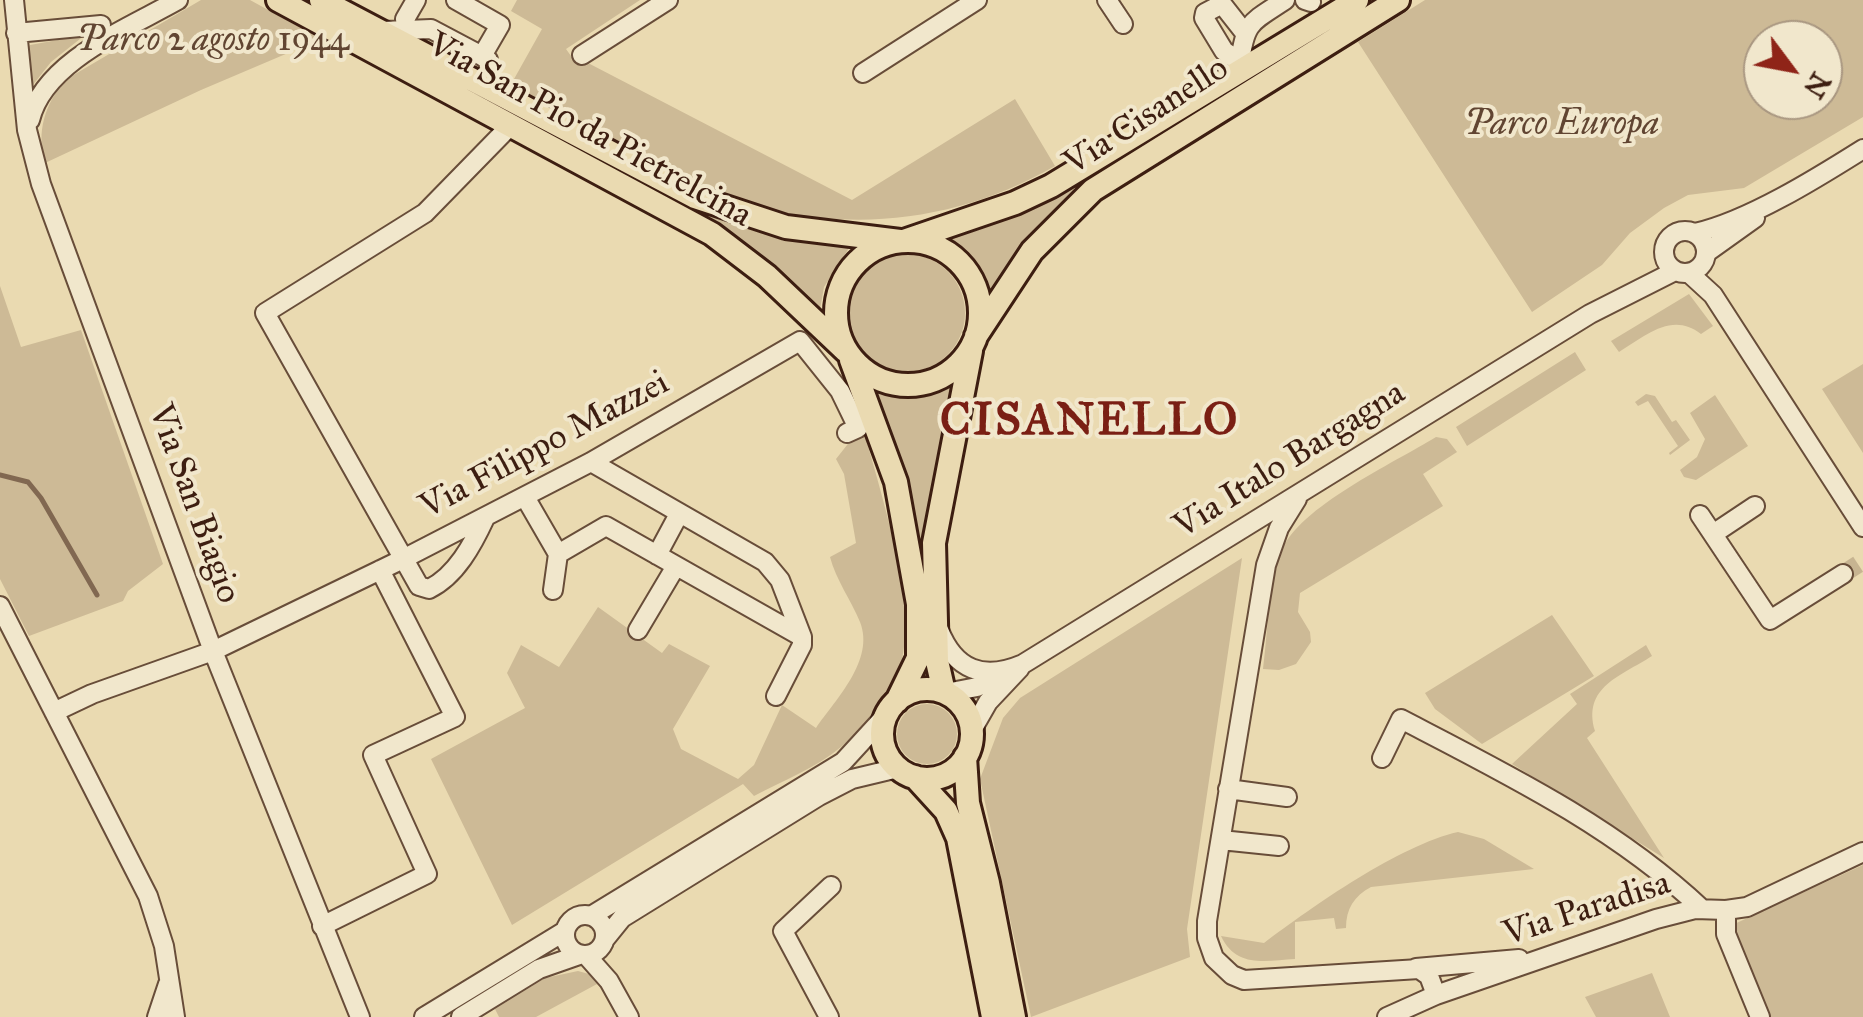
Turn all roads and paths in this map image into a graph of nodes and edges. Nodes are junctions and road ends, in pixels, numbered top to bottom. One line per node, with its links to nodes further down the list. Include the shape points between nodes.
1 (178, 0): 23 (street, via 55,75 35,102)
2 (278, 0): 22 (main road, Via San Pio da Pietrelcina)
3 (321, 0): 17 (main road, Via San Pio da Pietrelcina, via 377,31)
4 (416, 0): 17 (street, via 406,19)
5 (456, 0): 18 (street, via 500,25)
6 (668, 0): 19 (street)
7 (977, 0): 20 (street)
8 (1108, 0): 13 (street)
9 (1285, 0): 16 (street)
10 (1356, 0): 27 (main road, Via Cisanello, via 1051,186)
11 (1398, 0): 33 (main road, Via Cisanello, via 1102,182 1032,251)
12 (9, 4): 15 (street, Via San Biagio)
13 (1123, 24)
14 (101, 25): 15 (street)
15 (16, 32): 23 (street, Via San Biagio)
16 (1244, 32)
17 (410, 40): 18 (street, via 431,29); 21 (main road, Via San Pio da Pietrelcina)
18 (486, 54): 21 (street)
19 (582, 55)
20 (863, 73)
21 (493, 92): 27 (main road, Via San Pio da Pietrelcina, via 732,212 799,229)
22 (511, 125): 34 (main road, Via San Pio da Pietrelcina, via 712,234); 48 (street, via 425,213 265,314)
23 (27, 130): 58 (street, Via San Biagio)
24 (1863, 149): 25 (street)
25 (1805, 184): 26 (street); 29 (street)
26 (1695, 232): 28 (street, via 1672,234); 29 (street)
27 (902, 241): 33 (main road, via 940,248 967,272 980,307); 34 (main road, via 864,256 840,287 835,316)
28 (1663, 254): 30 (street); 32 (street, Via Italo Bargagna)
29 (1706, 256): 30 (street, via 1698,268); 31 (street)
30 (1682, 272): 31 (street); 32 (street, Via Italo Bargagna)
31 (1714, 295): 43 (street)
32 (1590, 314): 37 (street, Via Italo Bargagna)
33 (974, 340): 34 (main road, via 957,366 913,385 872,376); 55 (main road, via 935,531)
34 (848, 354): 62 (main road, via 896,482 918,604 918,658)
35 (847, 433): 36 (street, Via Filippo Mazzei, via 858,428 840,391 800,342)
36 (590, 462): 38 (street, Via Filippo Mazzei); 40 (street)
37 (1304, 490): 45 (street, Via Italo Bargagna); 49 (street, via 1283,520)
38 (525, 497): 42 (street, Via Filippo Mazzei); 46 (street)
39 (1755, 506): 44 (street)
40 (680, 514): 47 (street); 57 (street, via 773,569)
41 (1700, 515): 44 (street)
42 (485, 518): 48 (street, Via Filippo Mazzei); 48 (street, via 462,558 432,588 419,586)
43 (1863, 527)
44 (1713, 534): 52 (street, via 1770,620)
45 (1224, 540): 49 (street, via 1245,532 1258,536); 59 (street, Via Italo Bargagna)
46 (558, 554): 47 (street, via 606,526); 53 (street)
47 (657, 556): 50 (street)
48 (403, 559): 51 (street, Via Filippo Mazzei)
49 (1266, 565): 68 (street)
50 (676, 566): 56 (street); 57 (street)
51 (380, 570): 58 (street, Via Filippo Mazzei); 79 (street, via 455,718 373,755 427,874)
52 (1844, 574)
53 (553, 590)
54 (0, 606): 63 (street)
55 (936, 620): 59 (street, via 959,662 986,671); 60 (main road, via 936,661)
56 (638, 630)
57 (802, 637): 61 (street, via 797,661)
58 (213, 651): 63 (street, Via Filippo Mazzei); 79 (street, Via San Biagio)
59 (1017, 666): 60 (street, Via Italo Bargagna); 64 (street, Via Italo Bargagna)
60 (945, 693): 62 (main road, via 919,690); 64 (main road, via 965,710)
61 (776, 696)
62 (892, 708): 67 (main road, via 883,740 890,758); 78 (street, via 843,762)
63 (54, 712): 87 (street, via 148,896 170,979)
64 (972, 730): 65 (main road)
65 (965, 757): 67 (main road, via 943,776); 94 (main road, via 968,803)
66 (1382, 758): 73 (street, via 1401,720 1514,778)
67 (907, 772): 81 (street, via 852,779 819,796 622,918); 93 (main road, via 946,811 958,838)
68 (1228, 789): 69 (street); 70 (street)
69 (1287, 797)
70 (1221, 840): 71 (street); 84 (street, via 1206,929 1214,958 1232,975 1254,981)
71 (1279, 846)
72 (1863, 852): 76 (street, Via Paradisa)
73 (1668, 877): 75 (street); 77 (street, via 1675,892)
74 (831, 886): 92 (street, via 783,931)
75 (1702, 909): 76 (street, Via Paradisa); 77 (street, Via Paradisa)
76 (1726, 910): 96 (street, via 1726,934)
77 (1672, 914): 83 (street, Via Paradisa)
78 (591, 916): 80 (street, via 575,917); 81 (street, via 601,923)
79 (322, 926): 88 (street, Via San Biagio)
80 (565, 931): 82 (street, via 566,943); 89 (street)
81 (604, 942): 82 (street); 85 (street)
82 (583, 955): 85 (street); 90 (street, via 539,969)
83 (1543, 957): 84 (street); 86 (street, Via Paradisa)
84 (1410, 969): 86 (street, via 1426,972)
85 (609, 980): 91 (street)
86 (1436, 995): 95 (street, Via Paradisa)
87 (169, 1015)
88 (360, 1017)
89 (424, 1017)
90 (460, 1017)
91 (630, 1017)
92 (828, 1017)
93 (993, 1017)
94 (1014, 1017)
95 (1387, 1017)
96 (1760, 1017)

